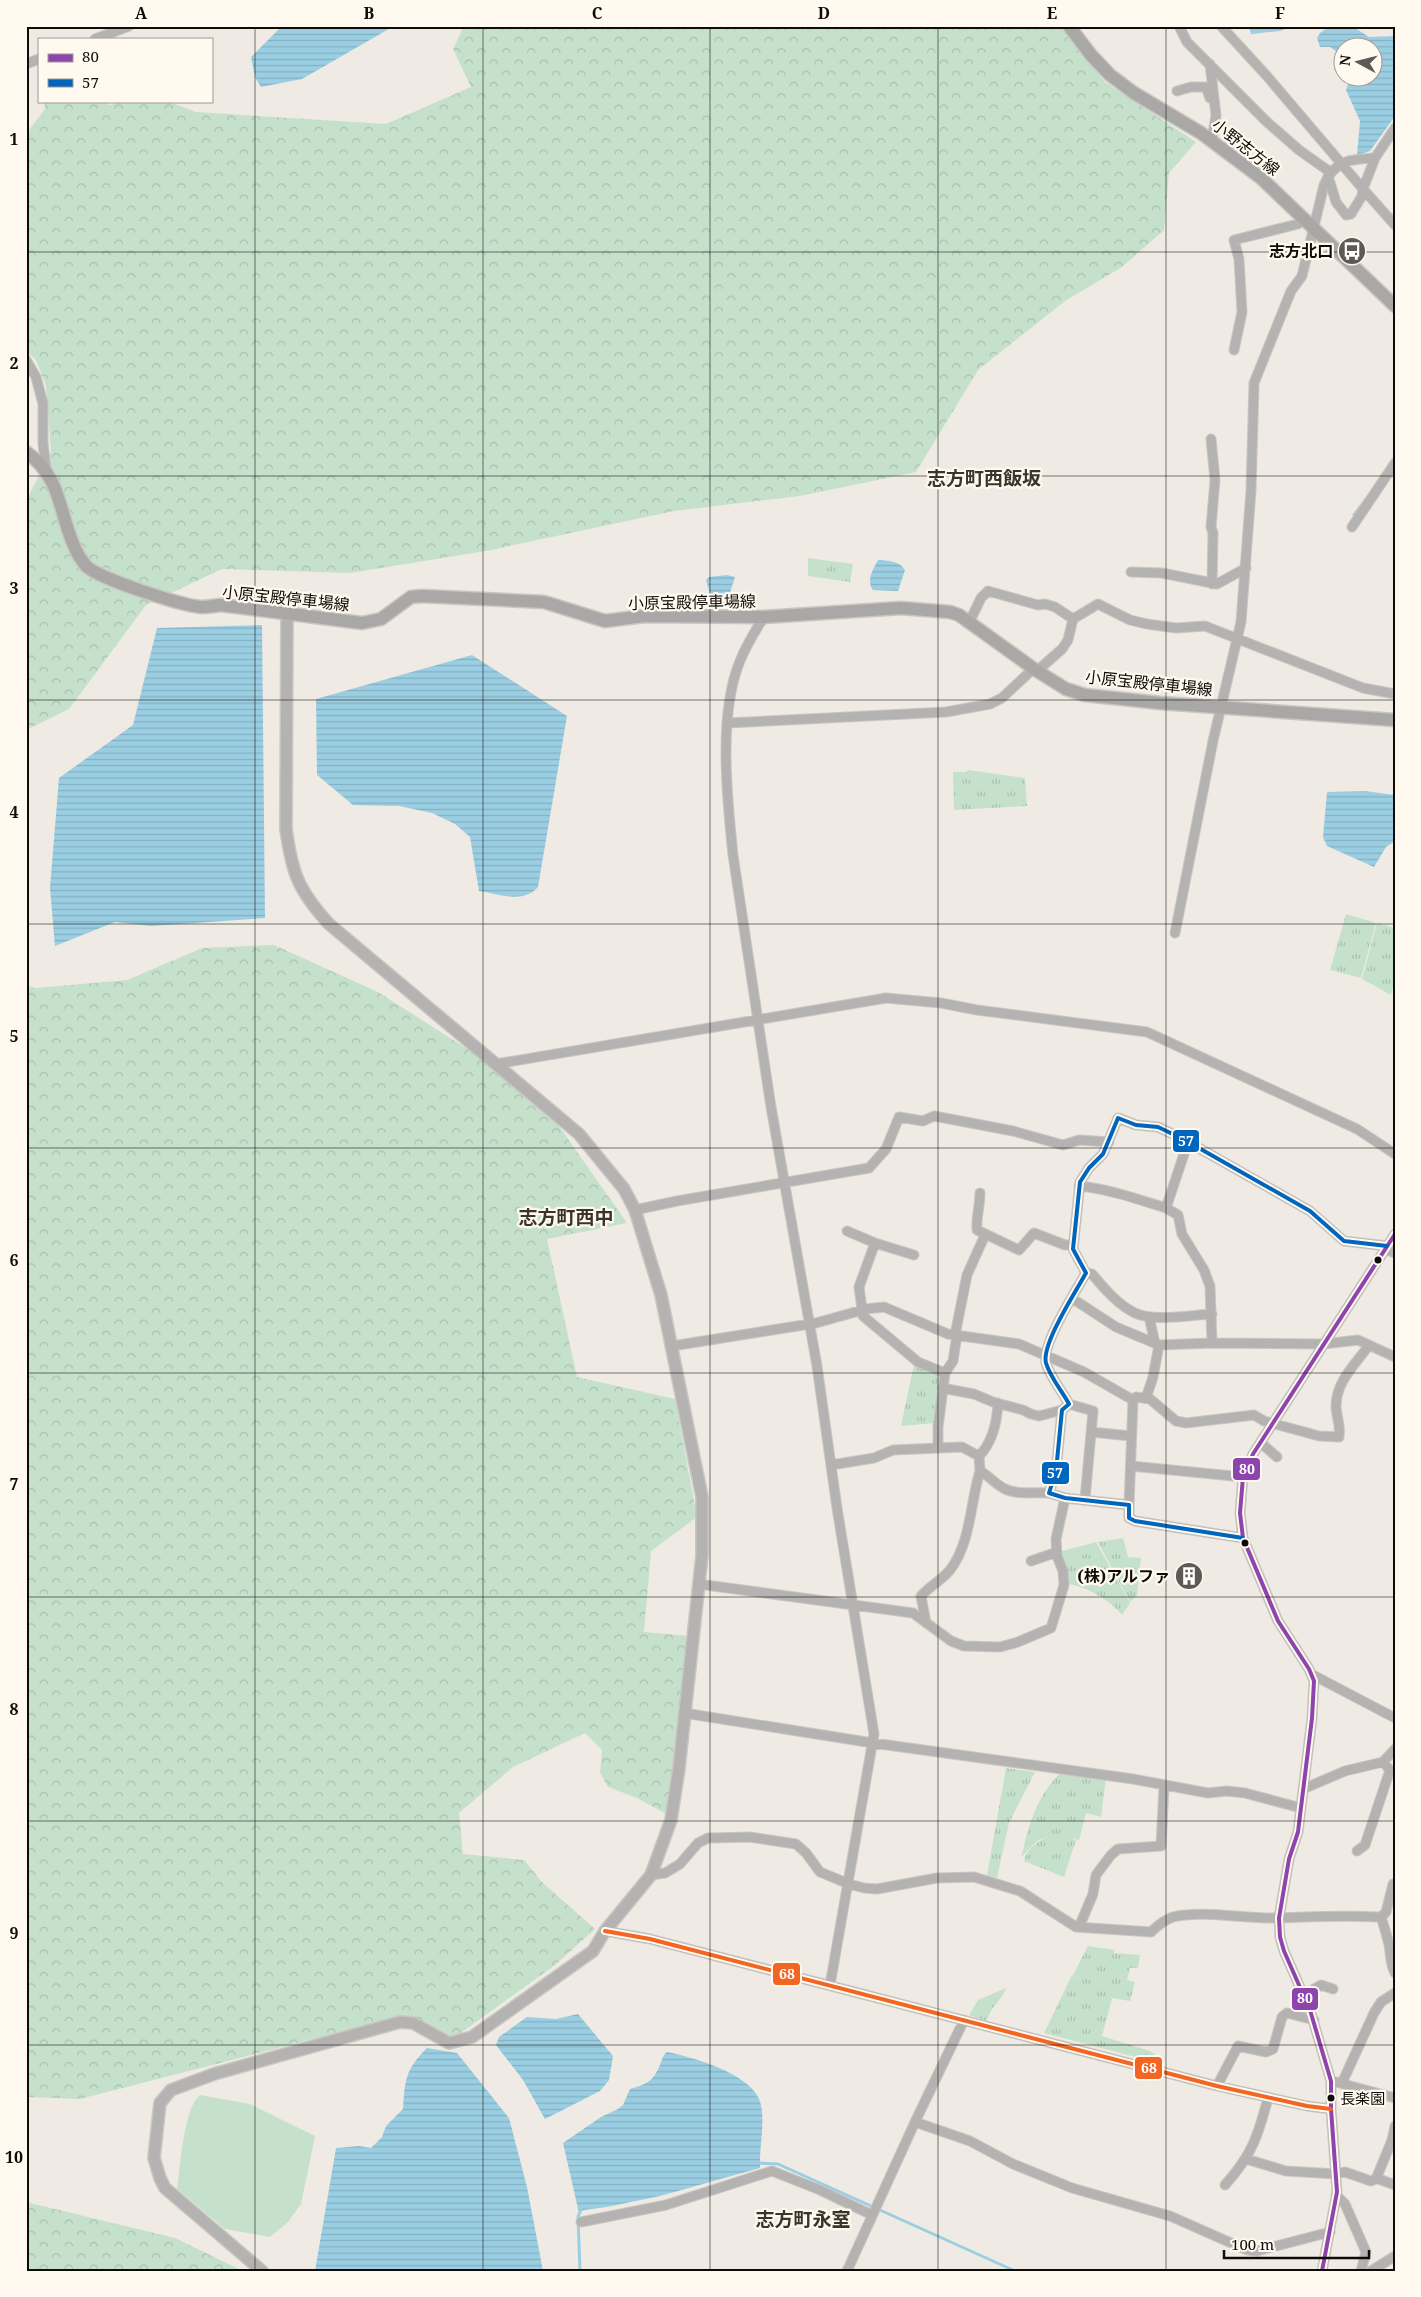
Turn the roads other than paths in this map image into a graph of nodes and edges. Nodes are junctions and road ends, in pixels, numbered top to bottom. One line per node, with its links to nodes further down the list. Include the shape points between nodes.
1 (129, 26): 5 (street)
2 (1069, 26): 12 (main road, 小野志方線, via 1110,75)
3 (1179, 26): 8 (street, via 1187,42)
4 (1221, 26): 14 (street)
5 (97, 38)
6 (38, 59): 7 (street)
7 (26, 64)
8 (1210, 64): 10 (street); 15 (street, via 1278,132)
9 (1177, 91): 10 (street, via 1206,87)
10 (1216, 121): 12 (street)
11 (1395, 128): 13 (street)
12 (1212, 140): 17 (main road, 小野志方線, via 1261,178)
13 (1375, 158): 14 (street, via 1348,160); 16 (street)
14 (1341, 164): 15 (street); 16 (street)
15 (1329, 174): 16 (street, via 1336,202 1346,215 1351,214); 19 (street)
16 (1363, 189): 18 (street)
17 (1302, 217): 19 (main road, 小野志方線); 21 (street, via 1298,224 1234,240 1239,259 1242,312)
18 (1395, 226)
19 (1315, 228): 20 (main road, 小野志方線); 28 (street, via 1302,276 1291,292 1254,383)
20 (1395, 306)
21 (1234, 350)
22 (26, 360): 26 (street, via 36,377 43,404)
23 (1211, 438): 30 (street, via 1215,480 1211,527)
24 (26, 452): 26 (main road, 小原宝殿停車場線)
25 (1395, 464): 27 (street)
26 (46, 469): 31 (main road, 小原宝殿停車場線, via 54,483 78,555 87,566 169,601 202,607 220,605)
27 (1352, 527)
28 (1246, 568): 30 (street); 35 (street, via 1241,622)
29 (1131, 572): 30 (street, via 1162,573)
30 (1212, 584)
31 (287, 612): 32 (main road, 小原宝殿停車場線, via 362,623 381,619 411,597 422,596 544,602 604,621 644,616); 43 (street, via 286,829 290,858 300,887 329,924)
32 (764, 618): 34 (main road, 小原宝殿停車場線, via 901,608 950,612); 40 (street, via 740,661)
33 (1073, 618): 34 (street, via 1045,604 988,591); 35 (street, via 1098,604 1130,620 1176,628 1205,626); 36 (street, via 1068,640 1062,649)
34 (969, 623): 36 (main road, 小原宝殿停車場線)
35 (1236, 638): 37 (street, via 1364,688); 38 (street)
36 (1036, 670): 38 (main road, 小原宝殿停車場線, via 1066,689 1084,695); 40 (street, via 990,704 946,712)
37 (1395, 694)
38 (1222, 707): 39 (main road, 小原宝殿停車場線); 41 (street)
39 (1395, 720)
40 (728, 722): 42 (street, via 732,855)
41 (1175, 933)
42 (758, 1020): 43 (street); 46 (street, via 886,998 1147,1032 1357,1130); 47 (street)
43 (496, 1064): 51 (street, via 579,1134 624,1189)
44 (1109, 1142): 45 (street, via 1118,1118 1136,1126 1158,1128); 47 (street, via 1079,1140 1063,1145 1013,1131 934,1116 922,1121 899,1117 886,1150 869,1168); 48 (street)
45 (1188, 1142): 50 (street); 57 (street, via 1310,1211 1344,1241)
46 (1395, 1154)
47 (786, 1184): 51 (street); 65 (street)
48 (1079, 1186): 50 (street, via 1106,1189); 56 (street)
49 (980, 1192): 54 (street, via 976,1227)
50 (1166, 1208): 63 (street, via 1178,1215 1182,1234 1204,1270 1210,1286)
51 (635, 1210): 71 (street, via 661,1294)
52 (847, 1231): 55 (street)
53 (1395, 1234): 57 (street)
54 (985, 1235): 56 (street, via 1019,1250 1034,1233); 66 (street, via 967,1275)
55 (876, 1243): 59 (street); 62 (street, via 859,1287)
56 (1073, 1245): 60 (street)
57 (1386, 1247): 58 (street); 69 (street)
58 (1395, 1253)
59 (914, 1255)
60 (1086, 1273): 61 (street); 64 (street, via 1092,1274 1135,1314)
61 (1072, 1299): 68 (street, via 1116,1327); 72 (street, via 1058,1321)
62 (861, 1310): 65 (street); 66 (street, via 884,1307); 74 (street, via 862,1316 918,1362)
63 (1212, 1314): 64 (street); 67 (street)
64 (1149, 1317): 68 (street)
65 (809, 1324): 71 (street); 87 (street)
66 (956, 1335): 72 (street, via 1019,1344); 74 (street, via 953,1361)
67 (1212, 1343): 68 (street); 69 (street)
68 (1157, 1344): 76 (street, via 1153,1378)
69 (1324, 1344): 70 (street, via 1358,1340); 80 (street)
70 (1369, 1345): 73 (street); 80 (street, via 1343,1378 1339,1389 1336,1406 1340,1436 1318,1436)
71 (672, 1346): 98 (street, via 702,1497 702,1555)
72 (1045, 1356): 77 (street, via 1084,1372); 79 (street)
73 (1395, 1357)
74 (945, 1373): 75 (street)
75 (942, 1388): 78 (street); 84 (street)
76 (1146, 1398): 77 (street, via 1136,1397); 80 (street, via 1176,1421 1186,1423 1254,1415)
77 (1133, 1400): 82 (street)
78 (998, 1403): 79 (street, via 1039,1416); 85 (street, via 987,1448)
79 (1066, 1407): 81 (street, via 1093,1411); 91 (street, via 1056,1471)
80 (1274, 1423): 83 (street)
81 (1091, 1432): 82 (street); 93 (street)
82 (1131, 1436): 88 (street)
83 (1261, 1443): 86 (street); 90 (street)
84 (938, 1447): 85 (street, via 962,1447); 87 (street, via 893,1450 874,1458)
85 (979, 1456): 89 (street)
86 (1277, 1457)
87 (831, 1465): 99 (street)
88 (1131, 1466): 90 (street); 94 (street)
89 (980, 1472): 91 (street, via 1004,1489); 100 (street, via 957,1559 950,1570 921,1596)
90 (1242, 1477): 95 (street, via 1240,1513)
91 (1049, 1493): 92 (street)
92 (1064, 1498): 93 (street); 96 (street, via 1056,1539)
93 (1084, 1499): 94 (street)
94 (1128, 1505): 95 (street, via 1129,1518 1135,1521)
95 (1243, 1538): 101 (street, via 1278,1621)
96 (1057, 1552): 97 (street); 100 (street, via 1064,1585 1048,1631 1000,1647 964,1646)
97 (1031, 1561)
98 (698, 1584): 99 (street); 102 (street)
99 (852, 1605): 100 (street, via 913,1613); 104 (street)
100 (926, 1623)
101 (1313, 1675): 103 (street); 108 (street, via 1312,1718)
102 (684, 1713): 104 (street); 111 (street, via 671,1820)
103 (1395, 1718)
104 (873, 1743): 107 (street); 112 (street)
105 (1395, 1749): 106 (street)
106 (1383, 1762): 108 (street, via 1345,1771); 110 (street, via 1390,1770 1365,1845)
107 (1164, 1786): 109 (street, via 1208,1793 1245,1793); 116 (street, via 1161,1846 1118,1849 1111,1855 1096,1875 1093,1894)
108 (1303, 1789): 109 (street)
109 (1301, 1808): 115 (street)
110 (1357, 1851)
111 (651, 1875): 112 (street, via 665,1873 680,1864 698,1843 708,1838 750,1836 796,1844 820,1872); 117 (street)
112 (849, 1884): 116 (street, via 877,1889 936,1878 989,1880 1020,1892); 119 (street)
113 (1393, 1884): 114 (street, via 1386,1912)
114 (1381, 1917): 115 (street); 118 (street)
115 (1280, 1918): 116 (street, via 1173,1917 1151,1932); 122 (street, via 1284,1951)
116 (1079, 1927)
117 (605, 1932): 119 (street, via 650,1939); 143 (street, via 593,1951 472,2037 450,2043 412,2024 400,2022 214,2074 171,2090 160,2102 154,2158 160,2178 166,2188)
118 (1395, 1973)
119 (830, 1985): 123 (street)
120 (1333, 1989): 122 (street, via 1321,1986)
121 (1395, 1993): 126 (street, via 1381,2002 1374,2013)
122 (1304, 1994): 124 (street)
123 (964, 2020): 127 (street); 131 (street)
124 (1314, 2020): 125 (street); 127 (street, via 1287,2013 1282,2017 1273,2049 1266,2052 1238,2046)
125 (1331, 2081): 126 (street); 130 (street)
126 (1342, 2083): 129 (street)
127 (1217, 2086): 128 (street)
128 (1268, 2098): 130 (street); 133 (street)
129 (1395, 2098)
130 (1331, 2109): 134 (street)
131 (915, 2122): 139 (street); 141 (street, via 970,2141 1013,2164 1072,2188 1170,2216 1247,2250 1258,2251)
132 (1395, 2126): 135 (street)
133 (1246, 2159): 134 (street, via 1286,2171); 136 (street)
134 (1336, 2174): 135 (street, via 1345,2172 1371,2181); 138 (street)
135 (1376, 2178): 137 (street)
136 (1225, 2185)
137 (1395, 2186)
138 (1336, 2195): 141 (street); 146 (street, via 1346,2204 1366,2252)
139 (872, 2215): 140 (street, via 772,2171 666,2205); 144 (street)
140 (581, 2222)
141 (1330, 2232): 145 (street)
142 (1395, 2256): 147 (street)
143 (262, 2271)
144 (847, 2271)
145 (1322, 2271)
146 (1361, 2271)
147 (1371, 2271)

